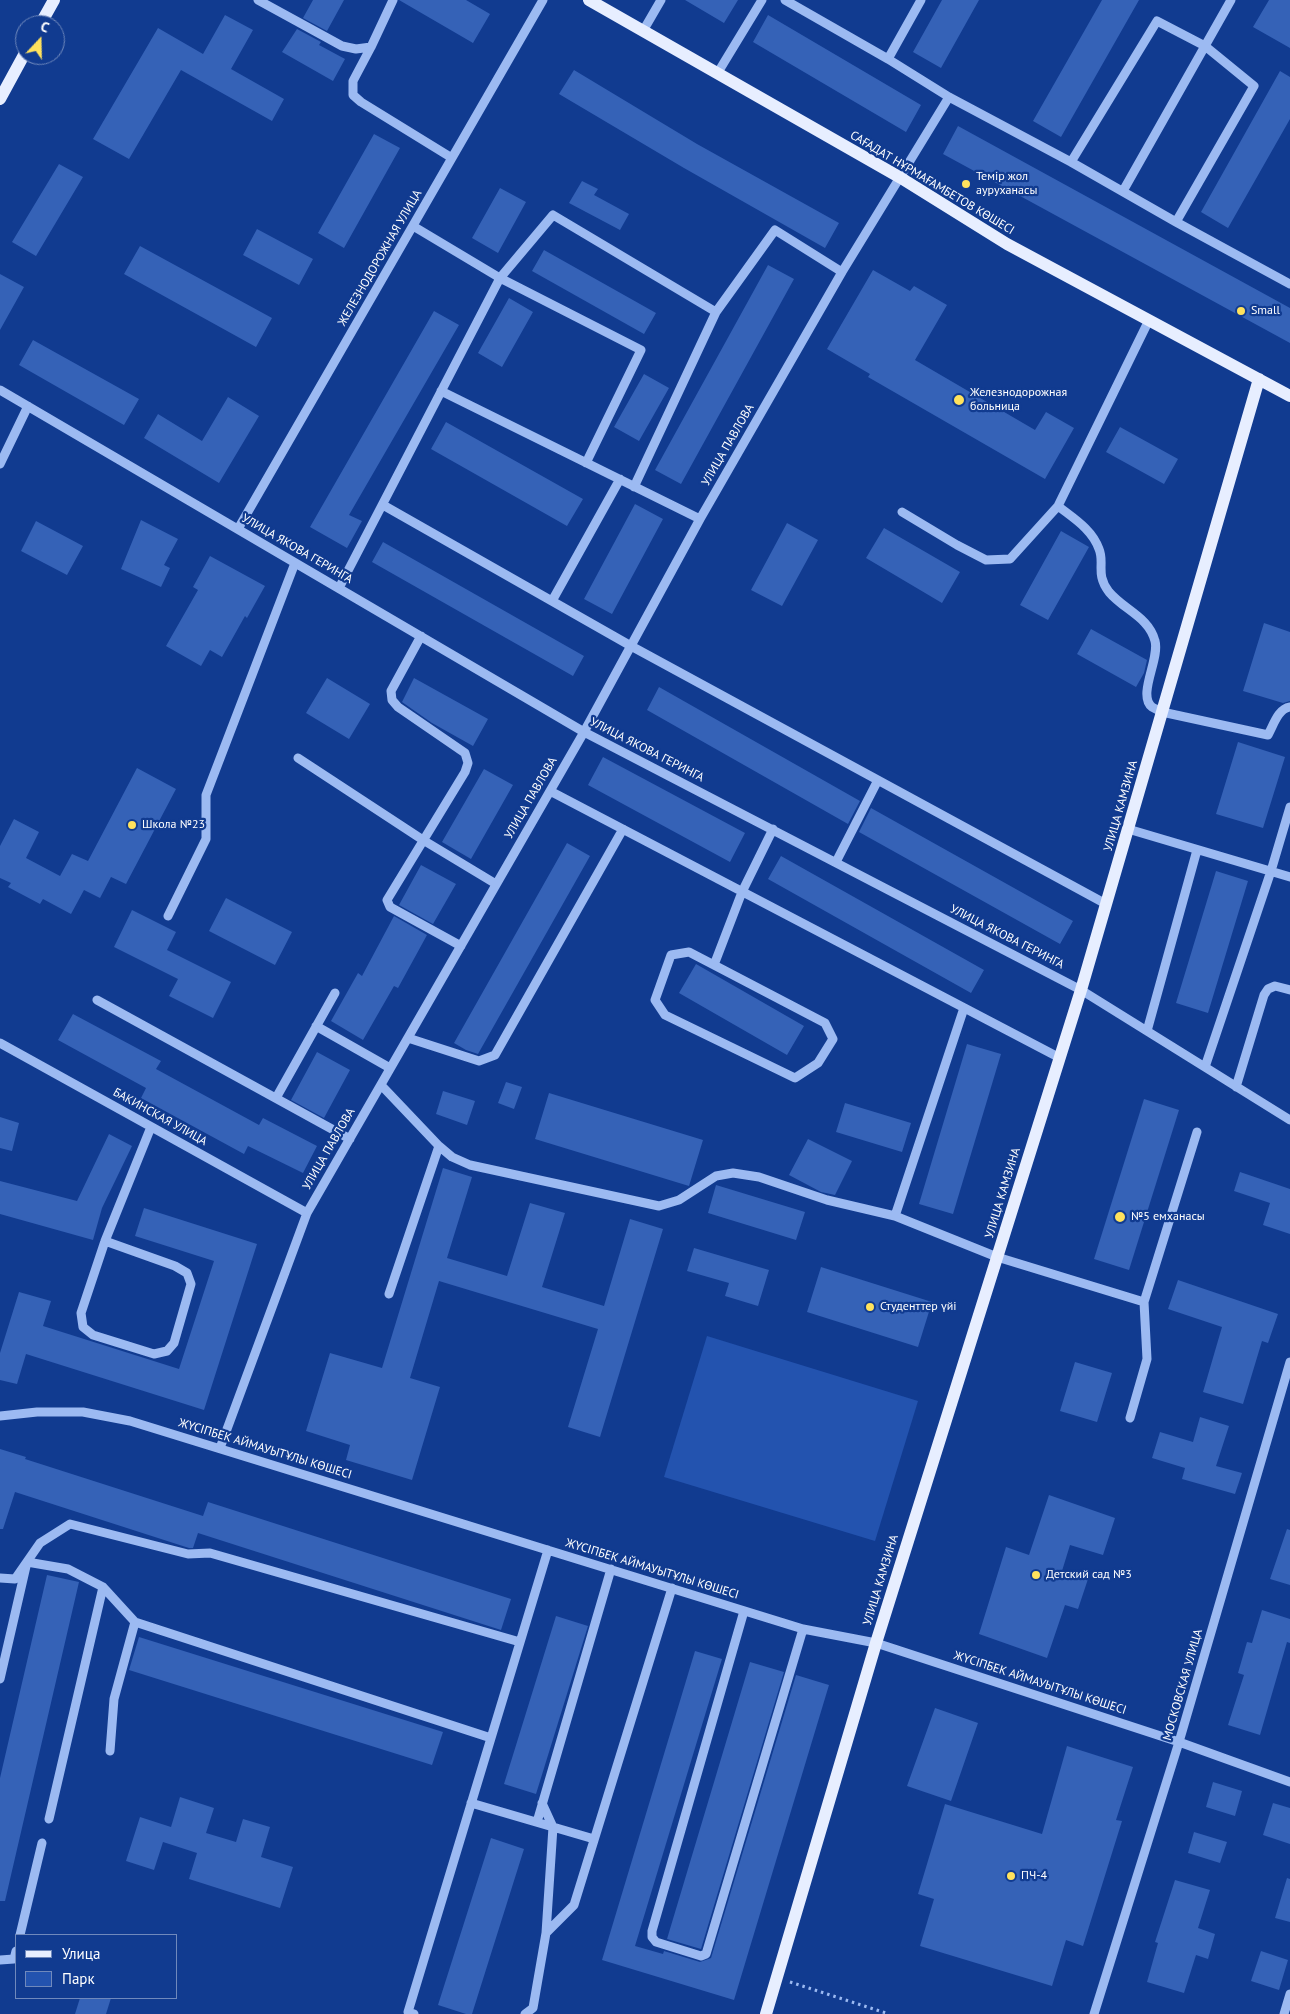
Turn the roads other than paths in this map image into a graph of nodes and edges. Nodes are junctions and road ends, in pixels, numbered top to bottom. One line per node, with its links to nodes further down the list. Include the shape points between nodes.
1 (54, 0): 11 (main road)
2 (258, 0): 14 (street, via 342,46 356,49)
3 (393, 0): 14 (street)
4 (544, 0): 20 (street, ЖЕЛЕЗНОДОРОЖНАЯ УЛИЦА)
5 (589, 0): 12 (main road, САҒАДАТ НҰРМАҒАМБЕТОВ КӨШЕСІ)
6 (661, 0): 12 (street)
7 (762, 0): 17 (street)
8 (785, 0): 15 (street)
9 (920, 0): 15 (street)
10 (1231, 0): 13 (street)
11 (46, 15)
12 (643, 31): 17 (main road, САҒАДАТ НҰРМАҒАМБЕТОВ КӨШЕСІ)
13 (1205, 46): 21 (street, via 1157,21); 23 (street); 24 (street, via 1254,86)
14 (371, 47): 20 (street, via 353,81 354,95)
15 (888, 59): 18 (street)
16 (18, 65): 19 (main road)
17 (717, 74): 22 (main road, САҒАДАТ НҰРМАҒАМБЕТОВ КӨШЕСІ)
18 (949, 97): 21 (street); 22 (street, УЛИЦА ПАВЛОВА)
19 (0, 99)
20 (452, 158): 25 (street, ЖЕЛЕЗНОДОРОЖНАЯ УЛИЦА)
21 (1071, 162): 23 (street)
22 (901, 178): 26 (street, УЛИЦА ПАВЛОВА); 30 (main road, САҒАДАТ НҰРМАҒАМБЕТОВ КӨШЕСІ, via 1007,244)
23 (1123, 191): 24 (street)
24 (1176, 222): 28 (street)
25 (413, 226): 27 (street); 44 (street, ЖЕЛЕЗНОДОРОЖНАЯ УЛИЦА)
26 (842, 272): 29 (street, via 775,230); 43 (street, УЛИЦА ПАВЛОВА)
27 (500, 278): 29 (street, via 553,215); 33 (street); 36 (street, via 640,350)
28 (1290, 284)
29 (716, 312): 39 (street)
30 (1150, 320): 31 (main road, САҒАДАТ НҰРМАҒАМБЕТОВ КӨШЕСІ); 41 (street)
31 (1259, 379): 34 (main road, САҒАДАТ НҰРМАҒАМБЕТОВ КӨШЕСІ); 51 (main road, УЛИЦА КАМЗИНА)
32 (0, 390): 35 (street, УЛИЦА ЯКОВА ГЕРИНГА)
33 (442, 391): 36 (street); 40 (street)
34 (1290, 396)
35 (28, 406): 37 (street); 44 (street, УЛИЦА ЯКОВА ГЕРИНГА)
36 (586, 463): 38 (street)
37 (0, 464)
38 (620, 479): 39 (street); 47 (street)
39 (634, 487): 43 (street)
40 (383, 505): 46 (street); 47 (street)
41 (1058, 506): 42 (street, via 1010,559 986,560); 51 (street, via 1091,533 1100,551 1100,571 1109,592 1148,624 1156,659 1146,697 1151,706)
42 (902, 512)
43 (700, 519): 49 (street, УЛИЦА ПАВЛОВА)
44 (238, 529): 45 (street, УЛИЦА ЯКОВА ГЕРИНГА)
45 (295, 563): 46 (street, УЛИЦА ЯКОВА ГЕРИНГА); 68 (street, via 206,795 206,839)
46 (339, 588): 48 (street, УЛИЦА ЯКОВА ГЕРИНГА)
47 (552, 601): 49 (street)
48 (421, 636): 52 (street, УЛИЦА ЯКОВА ГЕРИНГА); 60 (street, via 391,691 392,700 465,753 468,763)
49 (631, 646): 52 (street, УЛИЦА ПАВЛОВА); 54 (street)
50 (1290, 707): 51 (street, via 1279,713 1268,735)
51 (1162, 712): 58 (main road, УЛИЦА КАМЗИНА)
52 (584, 732): 55 (street, УЛИЦА ПАВЛОВА); 59 (street, УЛИЦА ЯКОВА ГЕРИНГА)
53 (298, 758): 60 (street)
54 (878, 780): 62 (street); 67 (street)
55 (550, 791): 57 (street); 65 (street, УЛИЦА ПАВЛОВА)
56 (1290, 808): 63 (street)
57 (623, 829): 66 (street); 78 (street, via 495,1055 479,1061)
58 (1128, 829): 61 (street); 67 (main road, УЛИЦА КАМЗИНА)
59 (772, 830): 62 (street, УЛИЦА ЯКОВА ГЕРИНГА); 66 (street)
60 (423, 840): 65 (street); 69 (street, via 387,900 390,907)
61 (1197, 850): 63 (street); 77 (street)
62 (836, 862): 71 (street, УЛИЦА ЯКОВА ГЕРИНГА)
63 (1271, 871): 64 (street); 81 (street)
64 (1290, 876)
65 (496, 884): 69 (street, УЛИЦА ПАВЛОВА)
66 (742, 892): 70 (street); 75 (street)
67 (1106, 904): 71 (main road, УЛИЦА КАМЗИНА)
68 (168, 916)
69 (461, 946): 78 (street, УЛИЦА ПАВЛОВА)
70 (714, 965): 70 (street, via 690,952 671,955 655,1000 665,1015 795,1078 818,1062 833,1039 825,1023)
71 (1081, 990): 77 (street, УЛИЦА ЯКОВА ГЕРИНГА); 80 (main road, УЛИЦА КАМЗИНА)
72 (1290, 990): 84 (street, via 1275,986 1264,995)
73 (335, 993): 76 (street)
74 (97, 1000): 85 (street)
75 (964, 1008): 80 (street); 92 (street)
76 (316, 1026): 82 (street); 85 (street)
77 (1147, 1031): 81 (street, УЛИЦА ЯКОВА ГЕРИНГА)
78 (408, 1038): 82 (street, УЛИЦА ПАВЛОВА)
79 (0, 1043): 87 (street, БАКИНСКАЯ УЛИЦА)
80 (1060, 1058): 94 (main road, УЛИЦА КАМЗИНА)
81 (1205, 1067): 84 (street, УЛИЦА ЯКОВА ГЕРИНГА)
82 (390, 1068): 83 (street, УЛИЦА ПАВЛОВА)
83 (380, 1085): 89 (street, УЛИЦА ПАВЛОВА); 90 (street)
84 (1236, 1086): 86 (street, УЛИЦА ЯКОВА ГЕРИНГА)
85 (276, 1098): 89 (street)
86 (1290, 1120)
87 (151, 1127): 91 (street, БАКИНСКАЯ УЛИЦА); 93 (street)
88 (1196, 1132): 96 (street)
89 (350, 1139): 91 (street, УЛИЦА ПАВЛОВА)
90 (439, 1146): 92 (street, via 452,1157 470,1165 659,1206 678,1200 716,1176 733,1173 759,1177 827,1200); 95 (street)
91 (307, 1213): 100 (street, УЛИЦА ПАВЛОВА)
92 (895, 1216): 94 (street)
93 (105, 1241): 93 (street, via 81,1313 83,1327 93,1336 154,1354 167,1352 174,1343 190,1284 187,1273)
94 (998, 1257): 96 (street); 111 (main road, УЛИЦА КАМЗИНА)
95 (389, 1294)
96 (1144, 1302): 99 (street, via 1147,1359)
97 (1290, 1362): 114 (street, МОСКОВСКАЯ УЛИЦА)
98 (0, 1416): 100 (street, ЖҮСІПБЕК АЙМАУЫТҰЛЫ КӨШЕСІ, via 83,1412 130,1421)
99 (1130, 1418)
100 (220, 1448): 101 (street, ЖҮСІПБЕК АЙМАУЫТҰЛЫ КӨШЕСІ)
101 (548, 1550): 103 (street, ЖҮСІПБЕК АЙМАУЫТҰЛЫ КӨШЕСІ); 110 (street)
102 (27, 1562): 104 (street, via 15,1579); 105 (street, via 68,1569); 110 (street, via 40,1544 70,1524 188,1554 210,1553); 112 (street)
103 (610, 1569): 106 (street, ЖҮСІПБЕК АЙМАУЫТҰЛЫ КӨШЕСІ); 118 (street)
104 (0, 1578)
105 (102, 1587): 108 (street); 119 (street)
106 (672, 1588): 107 (street, ЖҮСІПБЕК АЙМАУЫТҰЛЫ КӨШЕСІ); 122 (street)
107 (744, 1610): 109 (street, ЖҮСІПБЕК АЙМАУЫТҰЛЫ КӨШЕСІ); 109 (street, via 652,1931 656,1942 701,1956 706,1954)
108 (135, 1622): 113 (street); 115 (street, via 114,1700)
109 (804, 1629): 111 (street, ЖҮСІПБЕК АЙМАУЫТҰЛЫ КӨШЕСІ)
110 (520, 1642): 113 (street)
111 (876, 1643): 114 (street, ЖҮСІПБЕК АЙМАУЫТҰЛЫ КӨШЕСІ); 131 (main road, УЛИЦА КАМЗИНА)
112 (0, 1679)
113 (491, 1738): 117 (street)
114 (1179, 1742): 116 (street, ЖҮСІПБЕК АЙМАУЫТҰЛЫ КӨШЕСІ); 132 (street, МОСКОВСКАЯ УЛИЦА)
115 (110, 1751)
116 (1290, 1782)
117 (471, 1803): 120 (street); 129 (street, via 408,2012)
118 (542, 1803): 120 (street); 121 (street)
119 (49, 1819)
120 (537, 1822): 121 (street)
121 (553, 1827): 122 (street); 124 (street)
122 (594, 1839): 124 (street, via 574,1905)
123 (42, 1843): 125 (street)
124 (546, 1933): 130 (street, via 533,2008)
125 (20, 1934)
126 (15, 1955): 127 (street, via 14,1959)
127 (0, 1960)
128 (1290, 1994): 133 (street)
129 (414, 2014)
130 (525, 2014)
131 (766, 2014)
132 (1094, 2014)
133 (1284, 2014)

